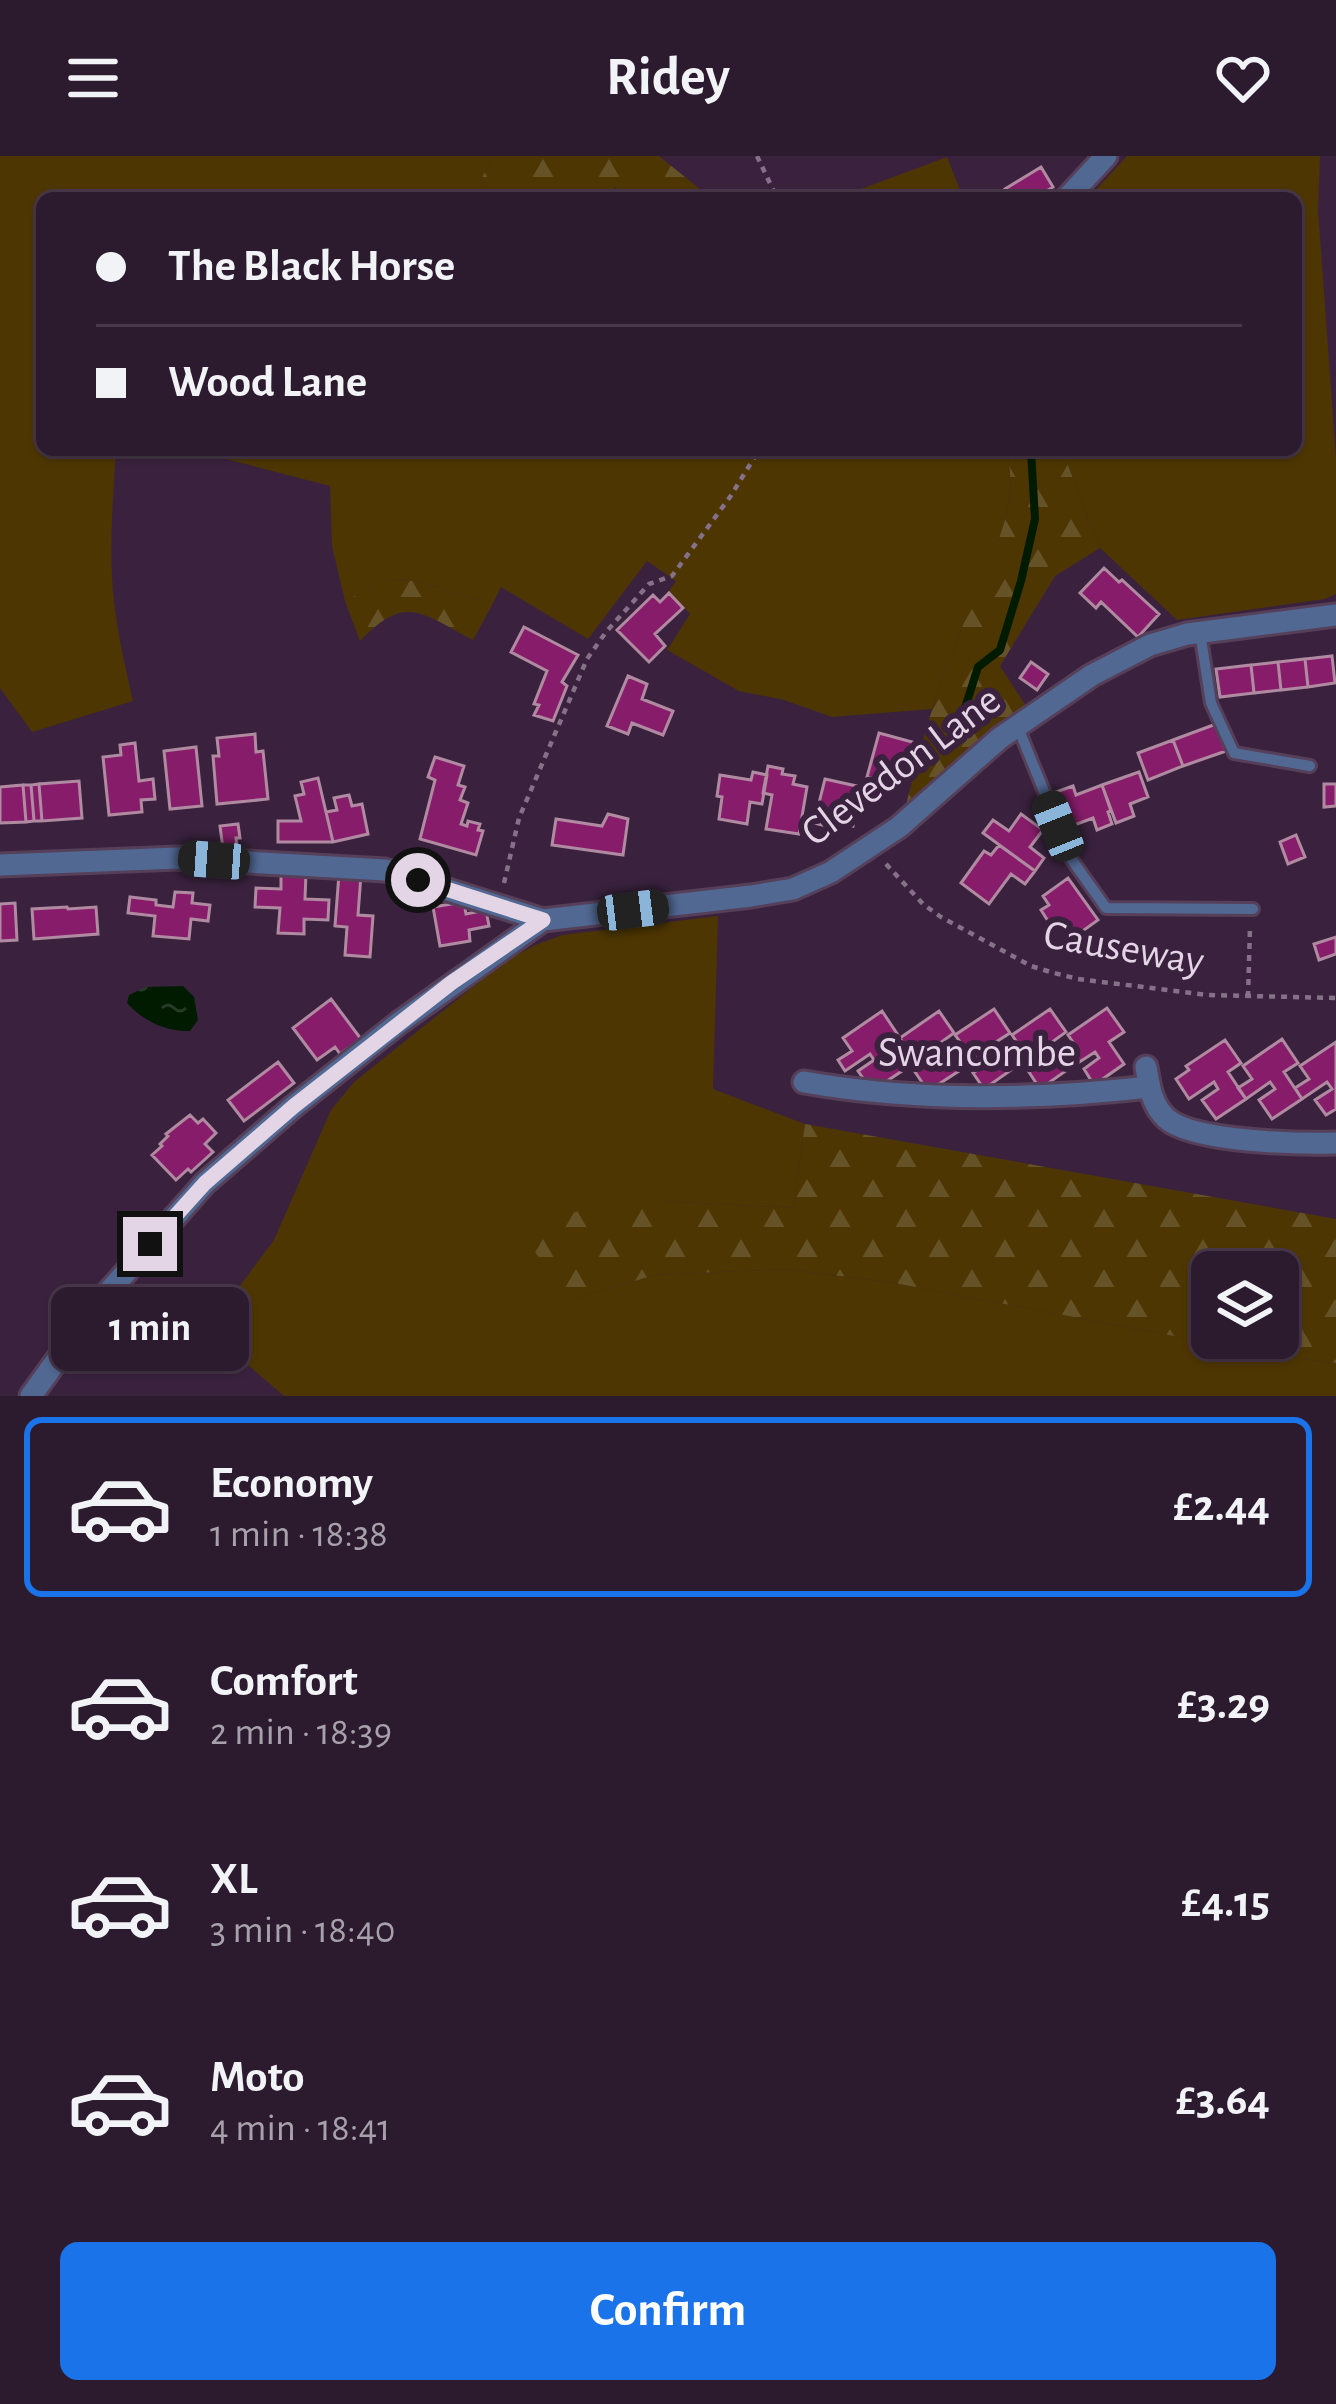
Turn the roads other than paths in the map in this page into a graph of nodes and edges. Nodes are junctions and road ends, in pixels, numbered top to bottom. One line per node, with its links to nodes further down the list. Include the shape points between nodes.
1 (1106, 156): 2 (street)
2 (1073, 192)
3 (1336, 615): 4 (street, Clevedon Lane)
4 (1200, 632): 5 (street, Clevedon Lane, via 1128,655); 6 (lane, via 1211,703 1234,753)
5 (1017, 725): 8 (lane, via 1072,860 1106,908); 9 (street, Clevedon Lane, via 899,827 794,889)
6 (1310, 766)
7 (0, 865): 9 (street, Clevedon Lane, via 178,858 385,870)
8 (1251, 909)
9 (543, 920): 12 (street, via 385,1033 205,1183 96,1306)
10 (804, 1082): 11 (street, Swancombe, via 897,1096 1036,1096 1148,1077 1161,1114 1190,1131)
11 (1336, 1143)
12 (31, 1396)

